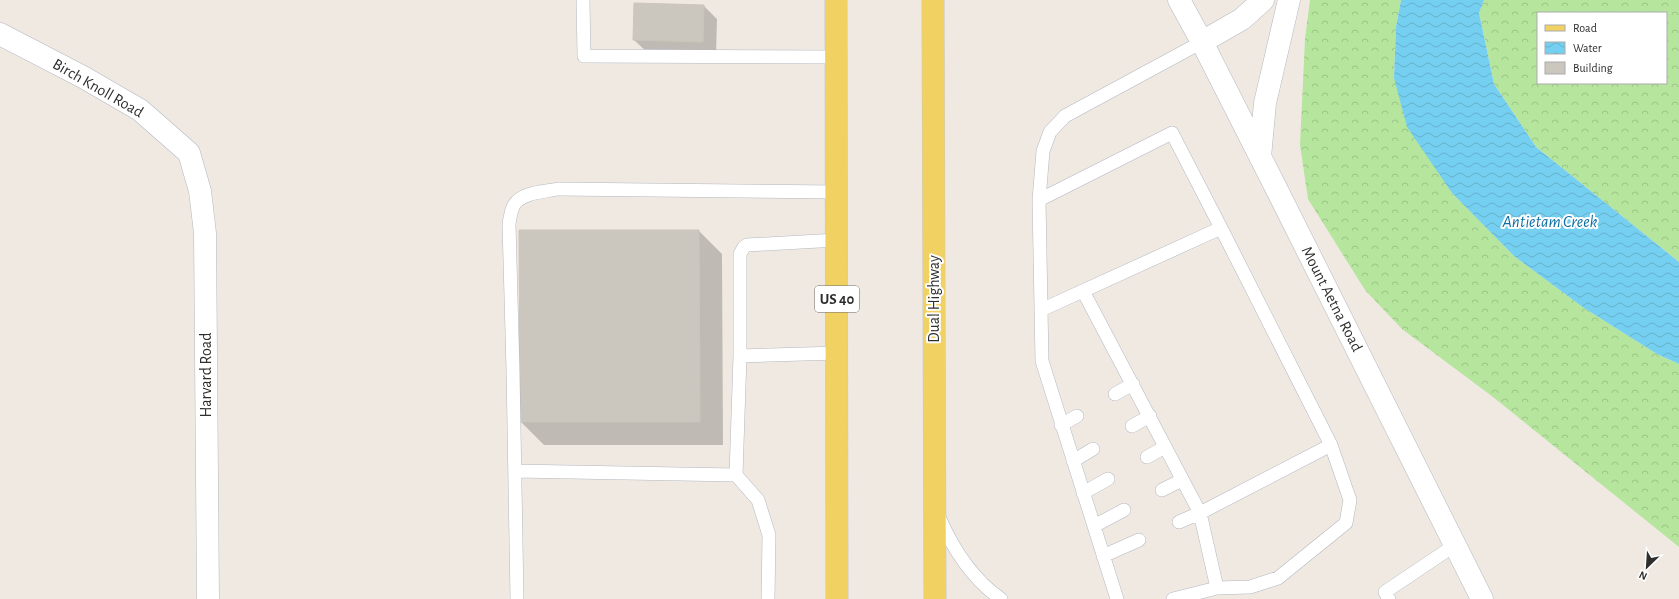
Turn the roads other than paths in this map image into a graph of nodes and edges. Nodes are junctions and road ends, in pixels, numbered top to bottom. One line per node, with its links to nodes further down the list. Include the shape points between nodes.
1 (583, 0): 9 (lane, via 584,56)
2 (836, 0): 9 (main road, US 40)
3 (933, 0): 37 (main road, Dual Highway)
4 (1179, 0): 8 (street, Mount Aetna Road)
5 (1263, 0): 8 (street, via 1242,19)
6 (1289, 0): 11 (street, via 1265,103)
7 (0, 34): 10 (street, Birch Knoll Road, via 140,110)
8 (1202, 42): 11 (street, Mount Aetna Road); 13 (lane, via 1065,116 1050,132 1043,151)
9 (837, 57): 12 (main road, US 40)
10 (189, 152): 47 (street, Harvard Road, via 200,192 205,233)
11 (1260, 157): 43 (street, Mount Aetna Road)
12 (837, 192): 15 (main road, US 40); 31 (lane, via 558,189 522,198 514,205 509,224)
13 (1039, 200): 14 (lane, via 1172,133); 17 (lane)
14 (1221, 228): 16 (lane); 26 (lane)
15 (837, 240): 18 (main road, US 40); 19 (lane, via 744,246 740,254)
16 (1083, 291): 17 (lane); 20 (lane)
17 (1041, 310): 24 (lane, via 1042,361)
18 (837, 353): 19 (lane); 50 (main road, US 40)
19 (740, 356): 32 (lane)
20 (1133, 384): 21 (lane); 23 (lane)
21 (1115, 394)
22 (1077, 416): 24 (lane)
23 (1150, 416): 25 (lane); 27 (lane)
24 (1061, 425): 30 (lane)
25 (1132, 426)
26 (1332, 445): 39 (lane); 45 (lane, via 1350,500 1346,523 1278,578 1250,587)
27 (1165, 447): 29 (lane); 34 (lane)
28 (1093, 449): 30 (lane)
29 (1147, 457)
30 (1073, 462): 36 (lane)
31 (515, 471): 32 (lane); 48 (lane)
32 (736, 475): 49 (lane, via 758,500 769,535)
33 (1108, 479): 36 (lane)
34 (1182, 480): 35 (lane); 39 (lane)
35 (1162, 490)
36 (1083, 493): 41 (lane)
37 (935, 509): 51 (main road, Dual Highway); 52 (lane, via 962,561)
38 (1124, 510): 41 (lane)
39 (1200, 513): 40 (lane); 45 (lane)
40 (1179, 522)
41 (1094, 526): 44 (lane)
42 (1138, 540): 44 (lane)
43 (1455, 546): 46 (lane); 55 (street, Mount Aetna Road)
44 (1103, 556): 53 (lane)
45 (1217, 588): 54 (lane)
46 (1384, 597)
47 (208, 599)
48 (517, 599)
49 (768, 599)
50 (837, 599)
51 (936, 599)
52 (1001, 599)
53 (1117, 599)
54 (1173, 599)
55 (1482, 599)

